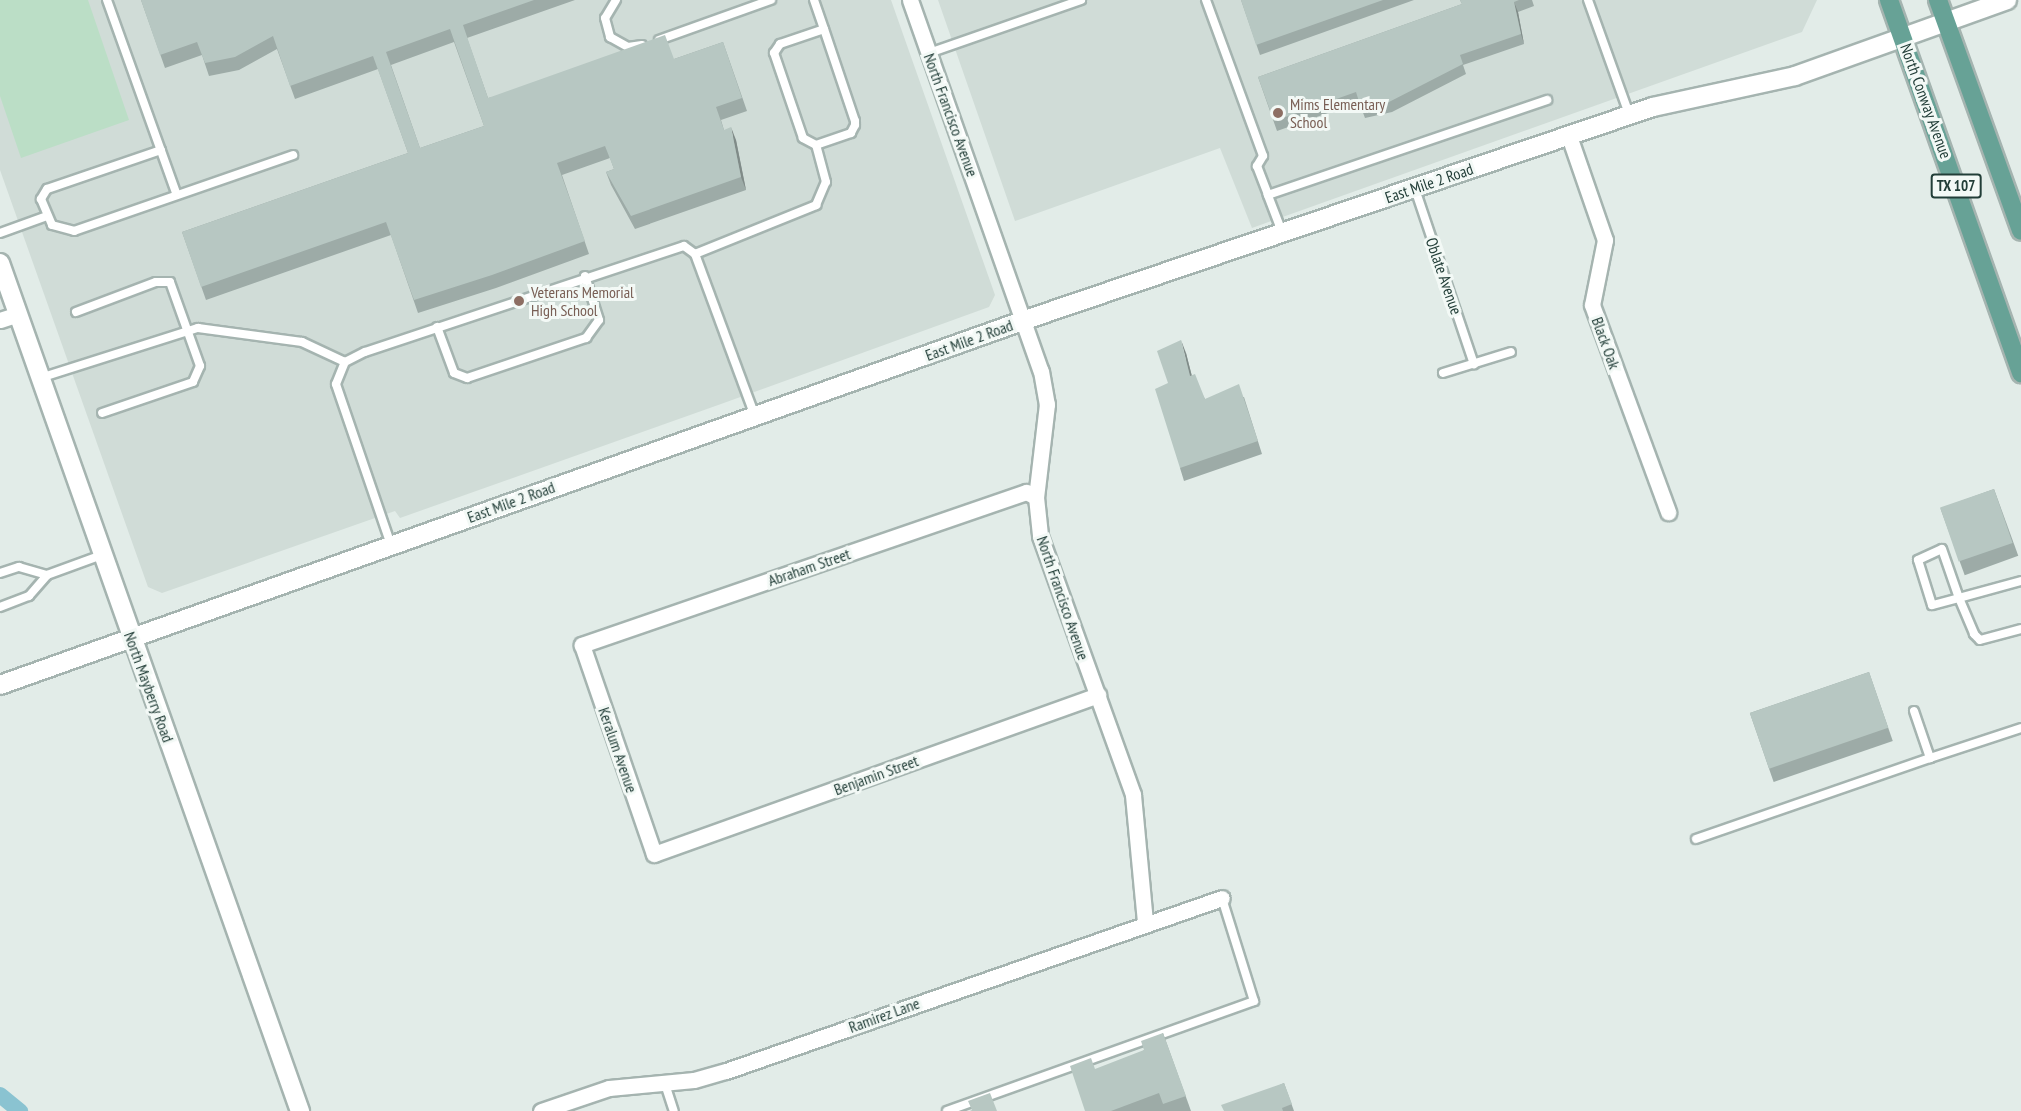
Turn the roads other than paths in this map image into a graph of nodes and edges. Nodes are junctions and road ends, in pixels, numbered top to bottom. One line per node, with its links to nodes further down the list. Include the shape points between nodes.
1 (108, 0): 20 (lane)
2 (616, 0): 3 (lane, via 608,9 606,28 610,37 628,47)
3 (771, 0)
4 (814, 0): 13 (lane)
5 (910, 0): 15 (street, North Francisco Avenue)
6 (1082, 0): 15 (lane)
7 (1206, 0): 25 (lane, via 1263,156 1257,166)
8 (1588, 0): 17 (lane)
9 (1889, 0): 14 (main road, North Conway Avenue / TX 107)
10 (1938, 0): 12 (main road, TX 107)
11 (2007, 0): 12 (main road, East Mile 2 Road)
12 (1946, 22): 14 (main road, East Mile 2 Road); 23 (main road, TX 107)
13 (824, 29): 19 (lane, via 855,125 851,134); 19 (lane, via 780,44 774,53 803,138)
14 (1903, 37): 17 (main road, East Mile 2 Road, via 1795,76); 43 (main road, North Conway Avenue / TX 107)
15 (929, 53): 36 (street, North Francisco Avenue)
16 (1547, 100): 25 (lane)
17 (1629, 115): 18 (main road, East Mile 2 Road)
18 (1569, 136): 22 (main road, East Mile 2 Road); 48 (street, Black Oak, via 1605,240 1592,305)
19 (816, 145): 30 (lane, via 826,182 816,205)
20 (161, 150): 24 (lane); 26 (lane, via 46,189 41,199)
21 (293, 154): 24 (lane)
22 (1414, 188): 29 (main road, East Mile 2 Road); 41 (lane, Oblate Avenue)
23 (2014, 191): 27 (main road, TX 107)
24 (177, 195): 26 (lane, via 66,232)
25 (1268, 195): 29 (lane)
26 (47, 216): 28 (lane)
27 (2021, 231)
28 (0, 233)
29 (1282, 233): 36 (main road, East Mile 2 Road)
30 (695, 254): 32 (lane, via 674,246); 46 (lane)
31 (0, 263): 34 (main road, North Mayberry Road)
32 (585, 276): 37 (lane); 37 (lane, via 599,320 586,338 468,378 454,373)
33 (76, 312): 38 (lane, via 165,281)
34 (18, 314): 35 (street); 44 (main road, North Mayberry Road)
35 (0, 320)
36 (1025, 320): 46 (main road, East Mile 2 Road); 47 (street, North Francisco Avenue, via 1047,404)
37 (437, 327): 40 (lane)
38 (187, 328): 40 (lane, via 302,342); 44 (lane); 45 (lane, via 201,366 197,378)
39 (1511, 352): 41 (lane)
40 (345, 362): 49 (lane, via 336,384)
41 (1474, 364): 42 (lane)
42 (1443, 373)
43 (2021, 373)
44 (40, 378): 50 (main road, North Mayberry Road)
45 (102, 413)
46 (754, 416): 49 (main road, East Mile 2 Road)
47 (1036, 498): 58 (street, Abraham Street, via 1026,492); 60 (street, North Francisco Avenue, via 1040,536)
48 (1668, 512)
49 (390, 545): 57 (main road, East Mile 2 Road)
50 (102, 555): 52 (lane); 57 (main road, North Mayberry Road)
51 (0, 573): 52 (lane, via 19,567)
52 (47, 575): 55 (lane, via 29,596)
53 (2021, 581): 54 (lane)
54 (1959, 597): 54 (lane, via 1932,605 1917,560 1942,549); 56 (lane, via 1980,640)
55 (0, 607)
56 (2021, 628)
57 (131, 637): 59 (main road, East Mile 2 Road); 69 (main road, North Mayberry Road)
58 (582, 645): 65 (street, Keralum Avenue)
59 (0, 685)
60 (1098, 695): 65 (street, Benjamin Street); 67 (street, North Francisco Avenue, via 1133,795)
61 (1914, 711): 63 (lane)
62 (2021, 728): 63 (lane)
63 (1930, 758): 64 (lane)
64 (1696, 839)
65 (654, 854)
66 (1222, 898): 67 (street, Ramirez Lane); 72 (lane, via 1254,1001)
67 (1145, 923): 68 (street, Ramirez Lane, via 726,1071)
68 (665, 1084): 70 (street, Ramirez Lane, via 609,1088); 71 (lane)
69 (300, 1111)
70 (541, 1111)
71 (674, 1111)
72 (947, 1111)

